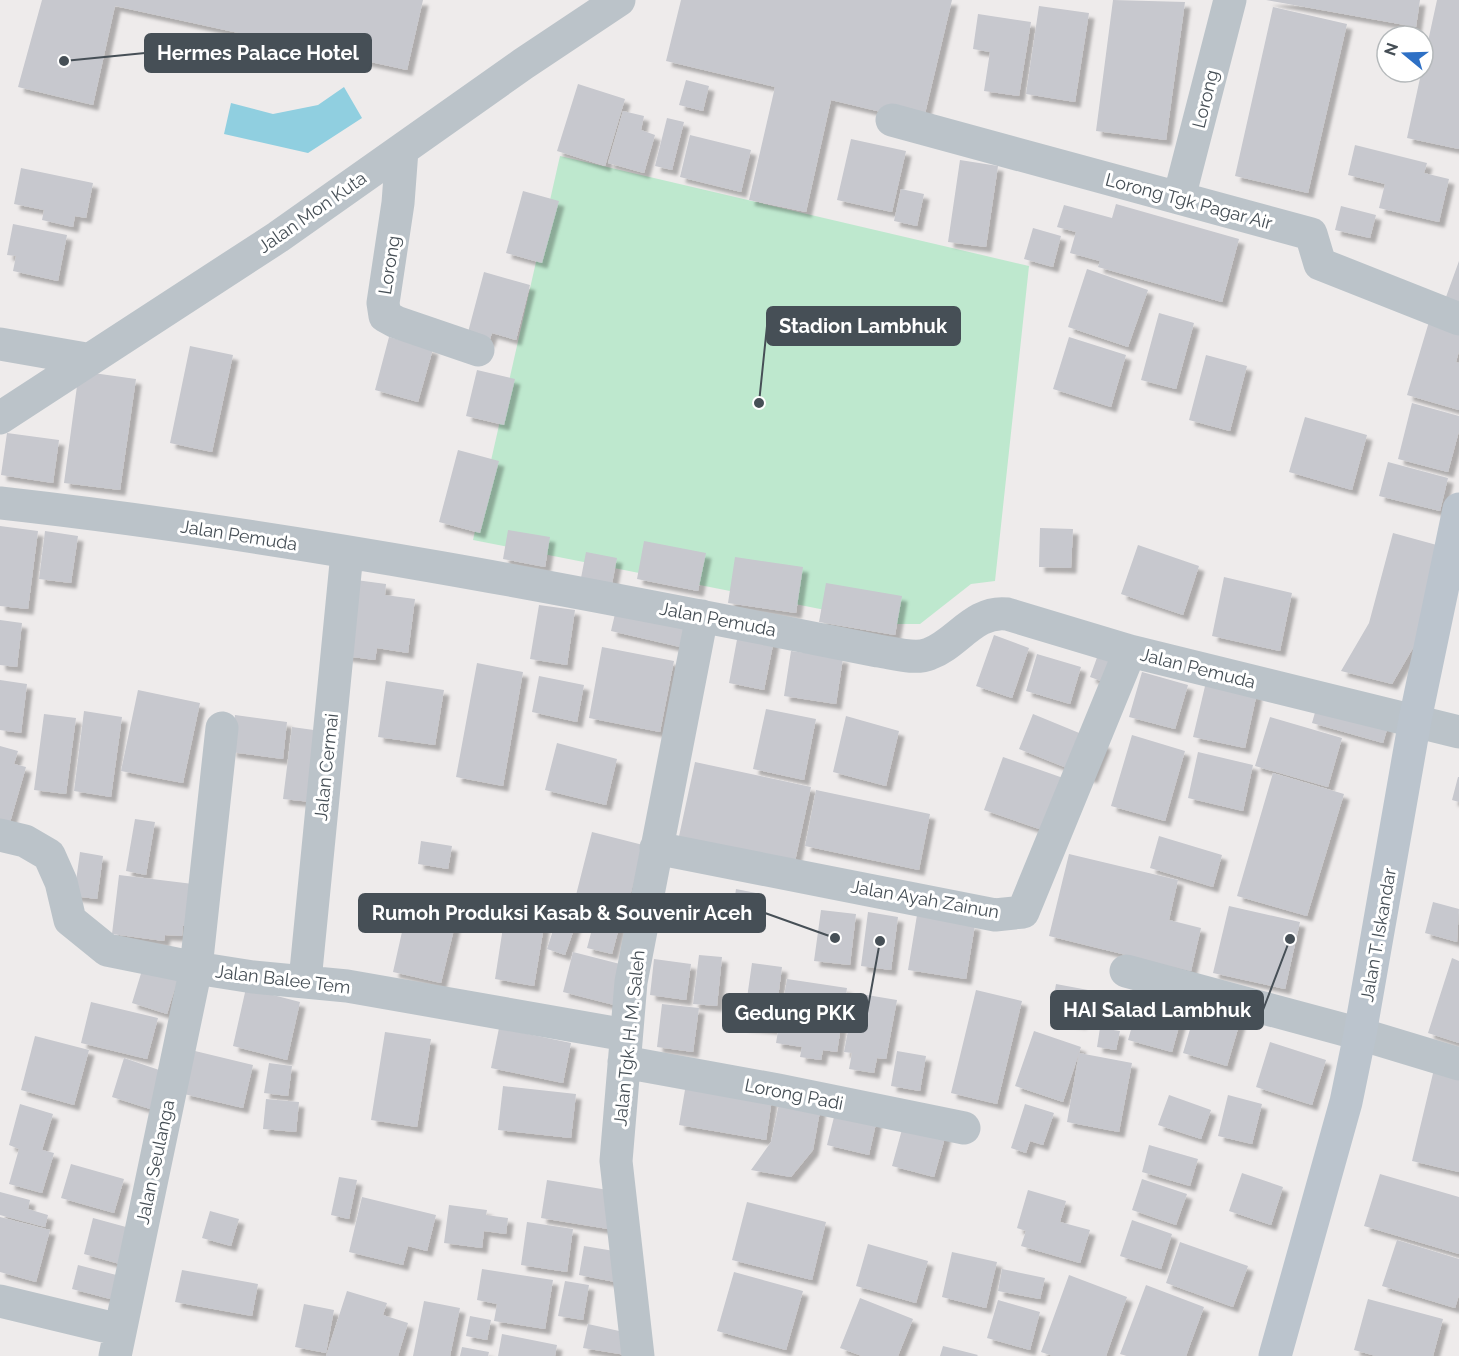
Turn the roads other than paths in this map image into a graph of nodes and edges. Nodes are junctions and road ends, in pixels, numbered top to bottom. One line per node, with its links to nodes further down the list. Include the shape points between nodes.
1 (619, 0): 4 (street, Jalan Mon Kuta)
2 (1230, 0): 5 (street, Lorong)
3 (892, 120): 5 (street, Lorong Tgk Pagar Air)
4 (402, 150): 8 (street, Lorong, via 383,303 385,315); 9 (street, Jalan Mon Kuta, via 278,237)
5 (1179, 198): 6 (street, Lorong Tgk Pagar Air, via 1311,234 1320,264)
6 (1459, 319)
7 (0, 344): 9 (street)
8 (478, 350)
9 (86, 359): 10 (street, Jalan Mon Kuta)
10 (0, 418)
11 (0, 503): 13 (street, Jalan Pemuda, via 136,518)
12 (1459, 509): 16 (street, Jalan T. Iskandar)
13 (347, 553): 14 (street, Jalan Pemuda, via 512,579); 23 (street, Jalan Cermai)
14 (702, 616): 15 (street, Jalan Pemuda, via 915,656 932,654 987,616 1000,614); 20 (street, Jalan Tgk. H. M. Saleh)
15 (1130, 651): 16 (street, Jalan Pemuda); 20 (street, Jalan Ayah Zainun, via 1023,912 995,915)
16 (1415, 720): 18 (street, Jalan Pemuda); 24 (street, Jalan T. Iskandar)
17 (222, 728): 21 (street, Jalan Seulanga)
18 (1459, 732)
19 (0, 835): 21 (street, Jalan Balee Tem, via 25,841 49,855 61,882 70,920 107,950)
20 (656, 848): 25 (street, Jalan Tgk. H. M. Saleh, via 631,981)
21 (196, 968): 23 (street, Jalan Balee Tem); 29 (street, Jalan Seulanga)
22 (1126, 971): 24 (street)
23 (305, 981): 25 (street, Jalan Balee Tem, via 347,986)
24 (1360, 1034): 26 (street); 31 (street, Jalan T. Iskandar, via 1343,1113)
25 (625, 1049): 27 (street, Lorong Padi, via 778,1090); 30 (street, Jalan Tgk. H. M. Saleh, via 616,1161)
26 (1459, 1064)
27 (964, 1128)
28 (0, 1300): 29 (street)
29 (117, 1343)
30 (640, 1356)
31 (1275, 1356)

